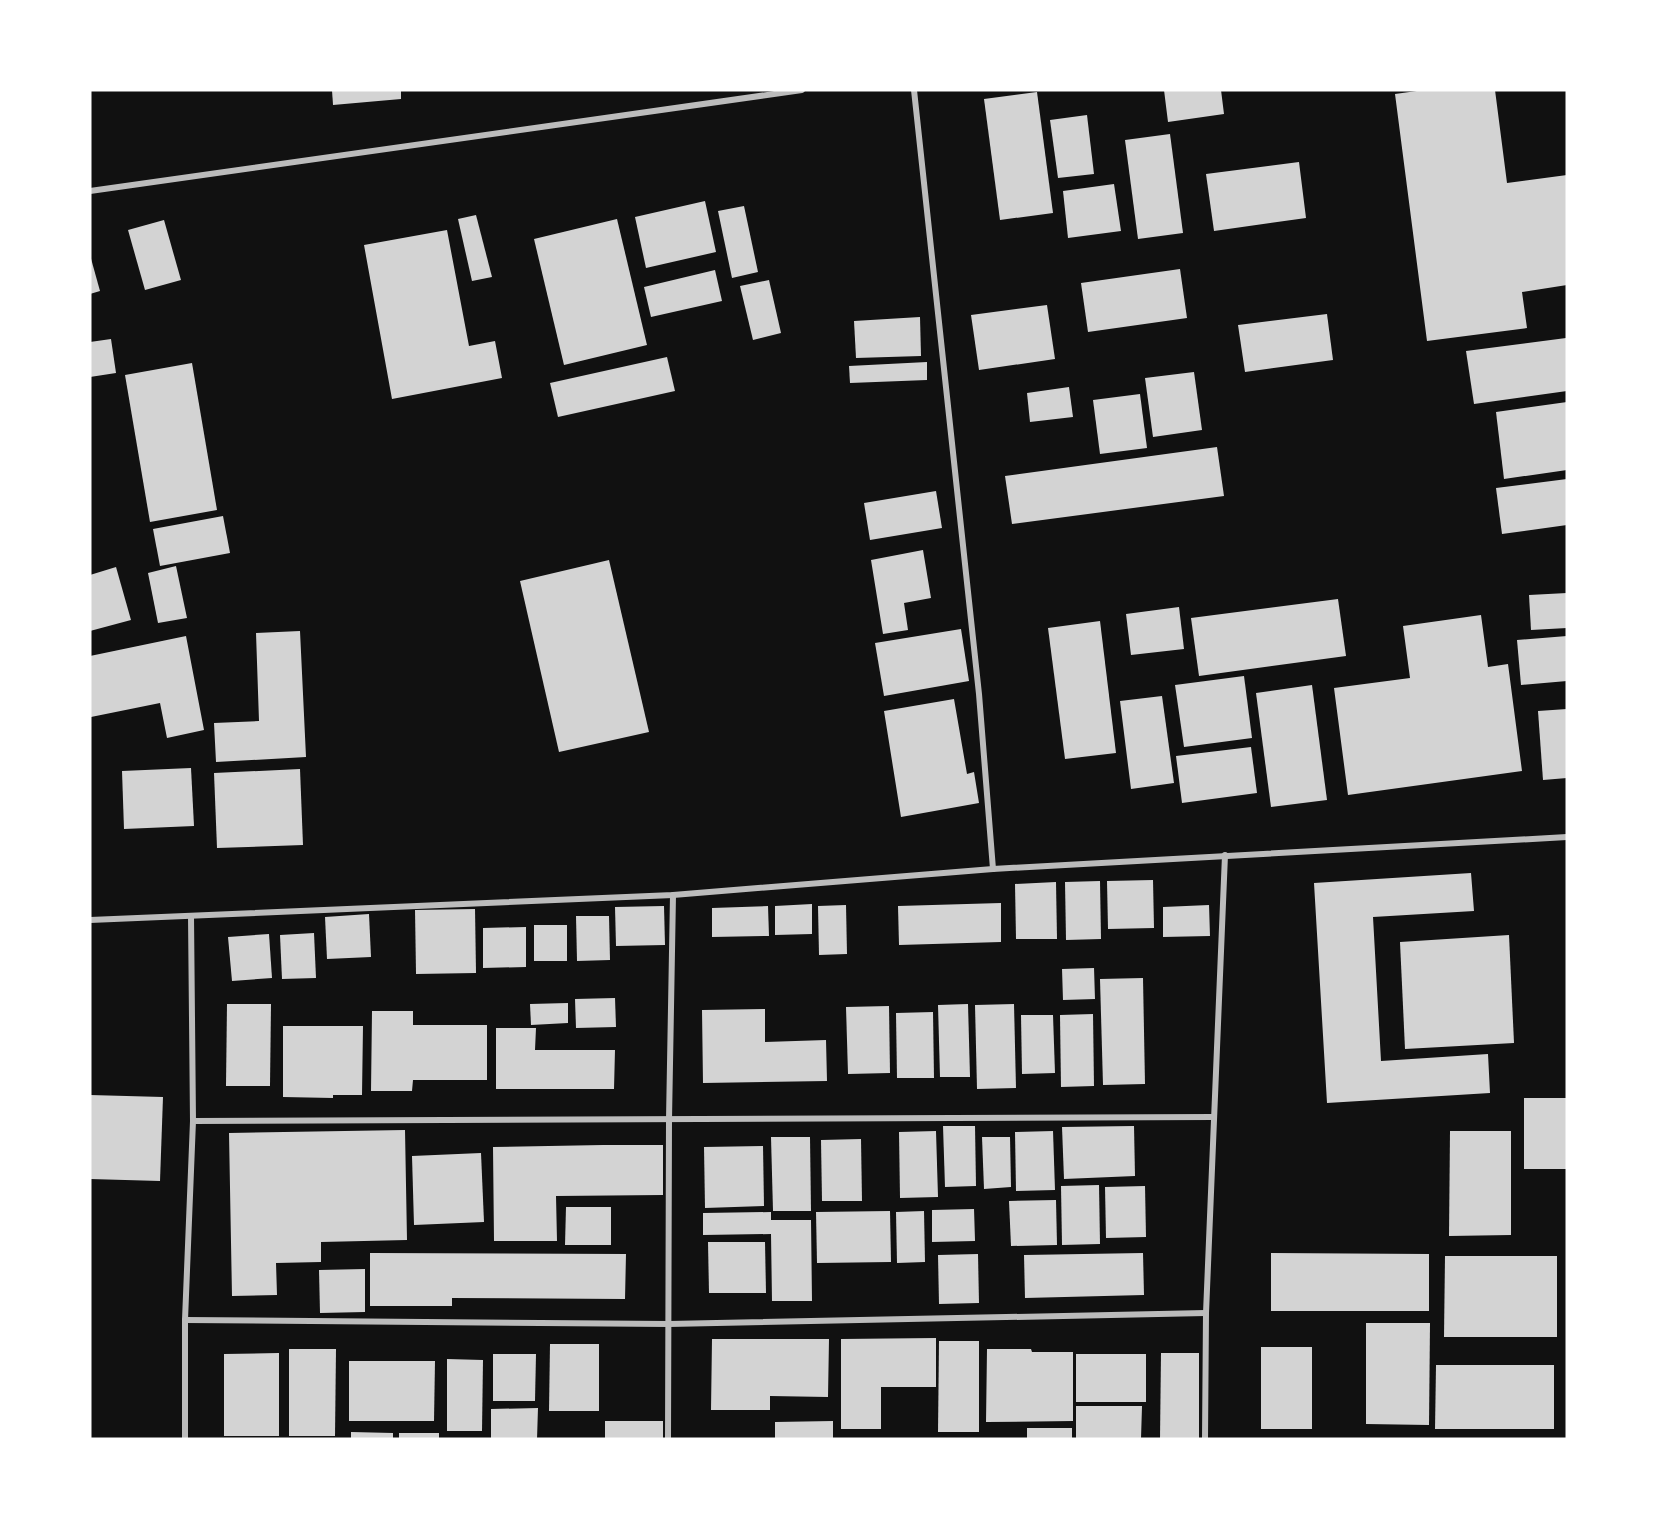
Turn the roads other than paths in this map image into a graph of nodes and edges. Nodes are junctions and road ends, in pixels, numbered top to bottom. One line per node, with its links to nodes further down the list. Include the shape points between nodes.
1 (802, 90): 3 (street)
2 (914, 90): 6 (street, via 979,694)
3 (90, 191)
4 (1567, 837): 5 (street)
5 (1225, 855): 6 (street); 10 (street)
6 (993, 869): 7 (street)
7 (673, 895): 8 (street); 11 (street)
8 (191, 916): 9 (street); 12 (street)
9 (90, 920)
10 (1213, 1117): 11 (street); 13 (street)
11 (669, 1120): 12 (street); 15 (street)
12 (193, 1121): 14 (street)
13 (1206, 1313): 15 (street); 18 (street)
14 (185, 1320): 15 (street); 16 (street)
15 (669, 1324): 17 (street)
16 (185, 1439)
17 (668, 1439)
18 (1205, 1439)

